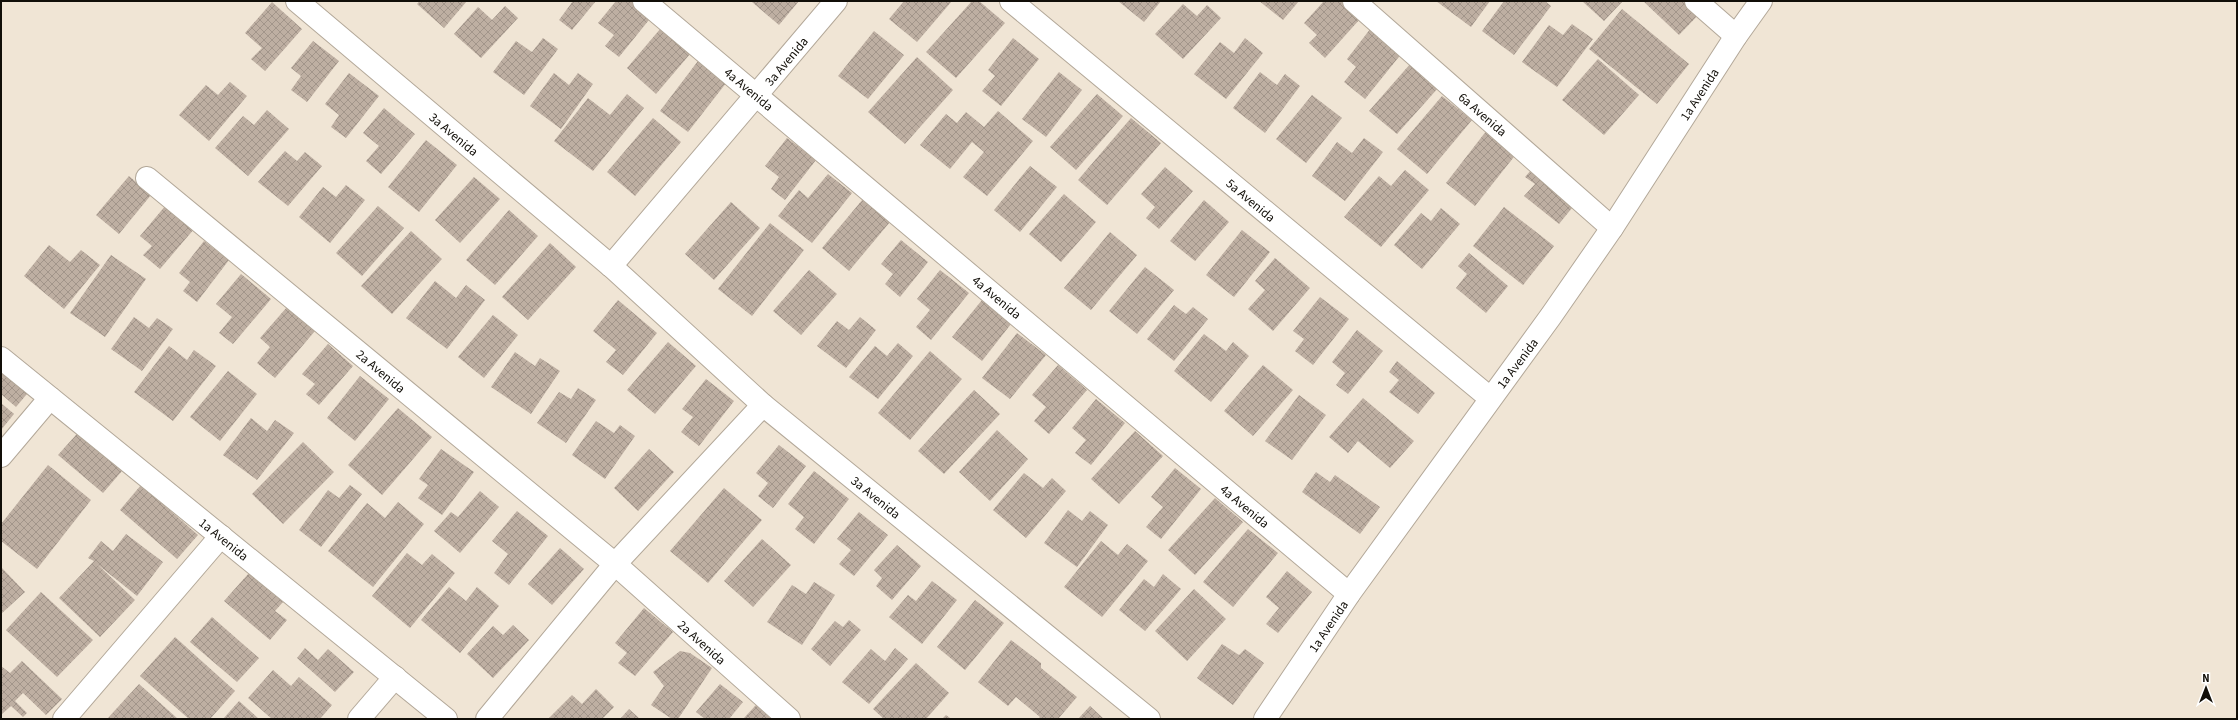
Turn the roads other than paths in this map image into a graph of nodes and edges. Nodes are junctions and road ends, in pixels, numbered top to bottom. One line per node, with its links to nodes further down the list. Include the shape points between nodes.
1 (297, 1): 12 (street, 3a Avenida)
2 (644, 1): 9 (street, 4a Avenida)
3 (836, 1): 9 (street, 3a Avenida)
4 (1011, 1): 15 (street, 5a Avenida)
5 (1354, 1): 11 (street, 6a Avenida)
6 (1696, 1): 8 (street)
7 (1761, 1): 8 (street, 1a Avenida)
8 (1736, 36): 11 (street, 1a Avenida)
9 (757, 95): 12 (street, 3a Avenida); 20 (street, 4a Avenida)
10 (147, 178): 19 (street, 2a Avenida)
11 (1612, 228): 15 (street, 1a Avenida, via 1552,316)
12 (611, 266): 16 (street, 3a Avenida)
13 (1, 358): 14 (street, 1a Avenida)
14 (50, 398): 17 (street); 18 (street, 1a Avenida)
15 (1490, 398): 20 (street, 1a Avenida)
16 (763, 405): 19 (street); 27 (street, 3a Avenida)
17 (1, 456)
18 (221, 536): 21 (street, 1a Avenida); 22 (street)
19 (615, 564): 25 (street); 26 (street, 2a Avenida)
20 (1349, 594): 28 (street, 1a Avenida)
21 (394, 677): 23 (street); 24 (street, 1a Avenida)
22 (64, 719)
23 (359, 719)
24 (446, 719)
25 (487, 719)
26 (789, 719)
27 (1149, 719)
28 (1265, 719)

